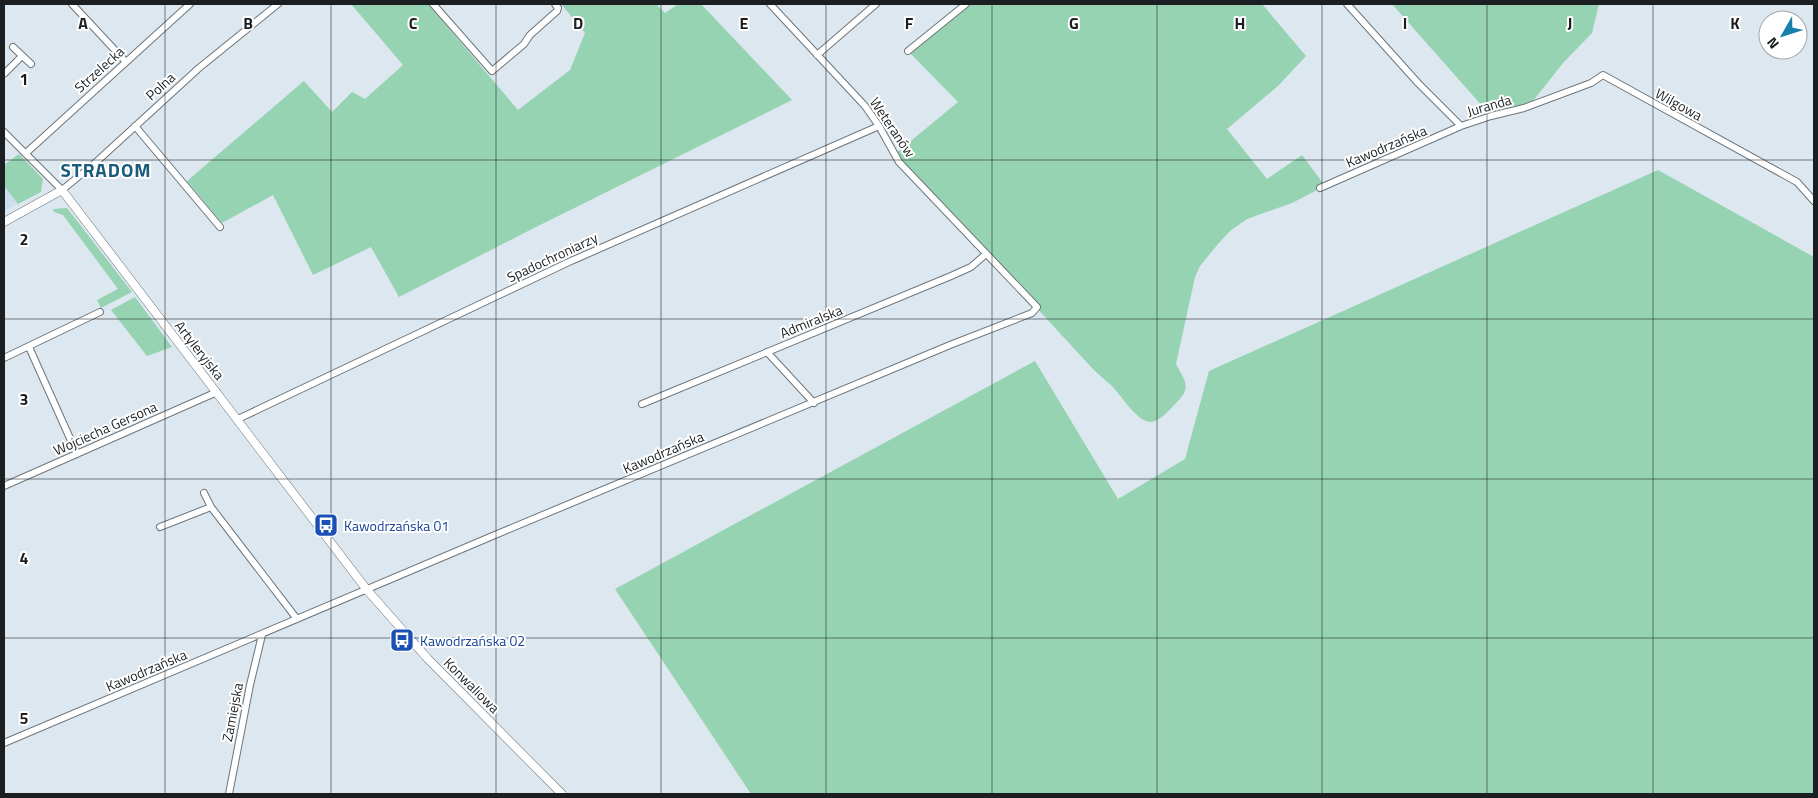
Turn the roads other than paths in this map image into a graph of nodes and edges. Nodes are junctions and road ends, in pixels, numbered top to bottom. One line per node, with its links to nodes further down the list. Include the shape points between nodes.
1 (190, 4): 14 (street, Strzelecka)
2 (278, 4): 18 (street, Polna)
3 (433, 4): 4 (street, via 492,70 557,11)
4 (554, 4)
5 (770, 4): 12 (street, Weteranów)
6 (876, 4): 12 (street)
7 (966, 4): 11 (street)
8 (1347, 4): 20 (street, via 1418,83)
9 (77, 5): 14 (street)
10 (13, 47): 13 (street)
11 (908, 51)
12 (817, 55): 19 (street, Weteranów, via 865,106)
13 (22, 56): 15 (street); 16 (street)
14 (126, 62): 22 (street, Strzelecka)
15 (31, 64)
16 (4, 74)
17 (1524, 108): 20 (street, Juranda); 25 (street, Wilgowa, via 1591,83 1603,75 1797,182)
18 (135, 126): 24 (street, Polna); 27 (street)
19 (879, 126): 28 (street, Weteranów, via 899,162); 37 (street, Spadochroniarzy, via 571,261)
20 (1462, 126): 23 (street, Kawodrzańska)
21 (4, 132): 22 (street, Artyleryjska)
22 (26, 153): 24 (street, Artyleryjska)
23 (1320, 188)
24 (62, 190): 26 (street); 34 (street, Artyleryjska)
25 (1814, 201)
26 (4, 222)
27 (220, 227)
28 (986, 254): 29 (street, Weteranów); 32 (street, Admiralska, via 971,267 951,276)
29 (1037, 307): 35 (street, Kawodrzańska, via 1032,313)
30 (100, 312): 31 (street)
31 (29, 347): 33 (street); 38 (street)
32 (767, 352): 35 (street); 36 (street, Admiralska)
33 (4, 358)
34 (217, 392): 37 (street, Artyleryjska); 38 (street, Wojciecha Gersona)
35 (814, 402): 43 (street, Kawodrzańska)
36 (642, 404)
37 (238, 419): 43 (street, Artyleryjska)
38 (77, 454): 39 (street, Wojciecha Gersona)
39 (4, 486)
40 (204, 493): 41 (street)
41 (211, 507): 42 (street); 44 (street)
42 (160, 528)
43 (367, 590): 44 (street, Kawodrzańska); 48 (street, Konwaliowa, via 428,659)
44 (297, 619): 45 (street, Kawodrzańska)
45 (262, 634): 46 (street, Kawodrzańska); 47 (street, Zamiejska)
46 (4, 742)
47 (229, 794)
48 (562, 794)

